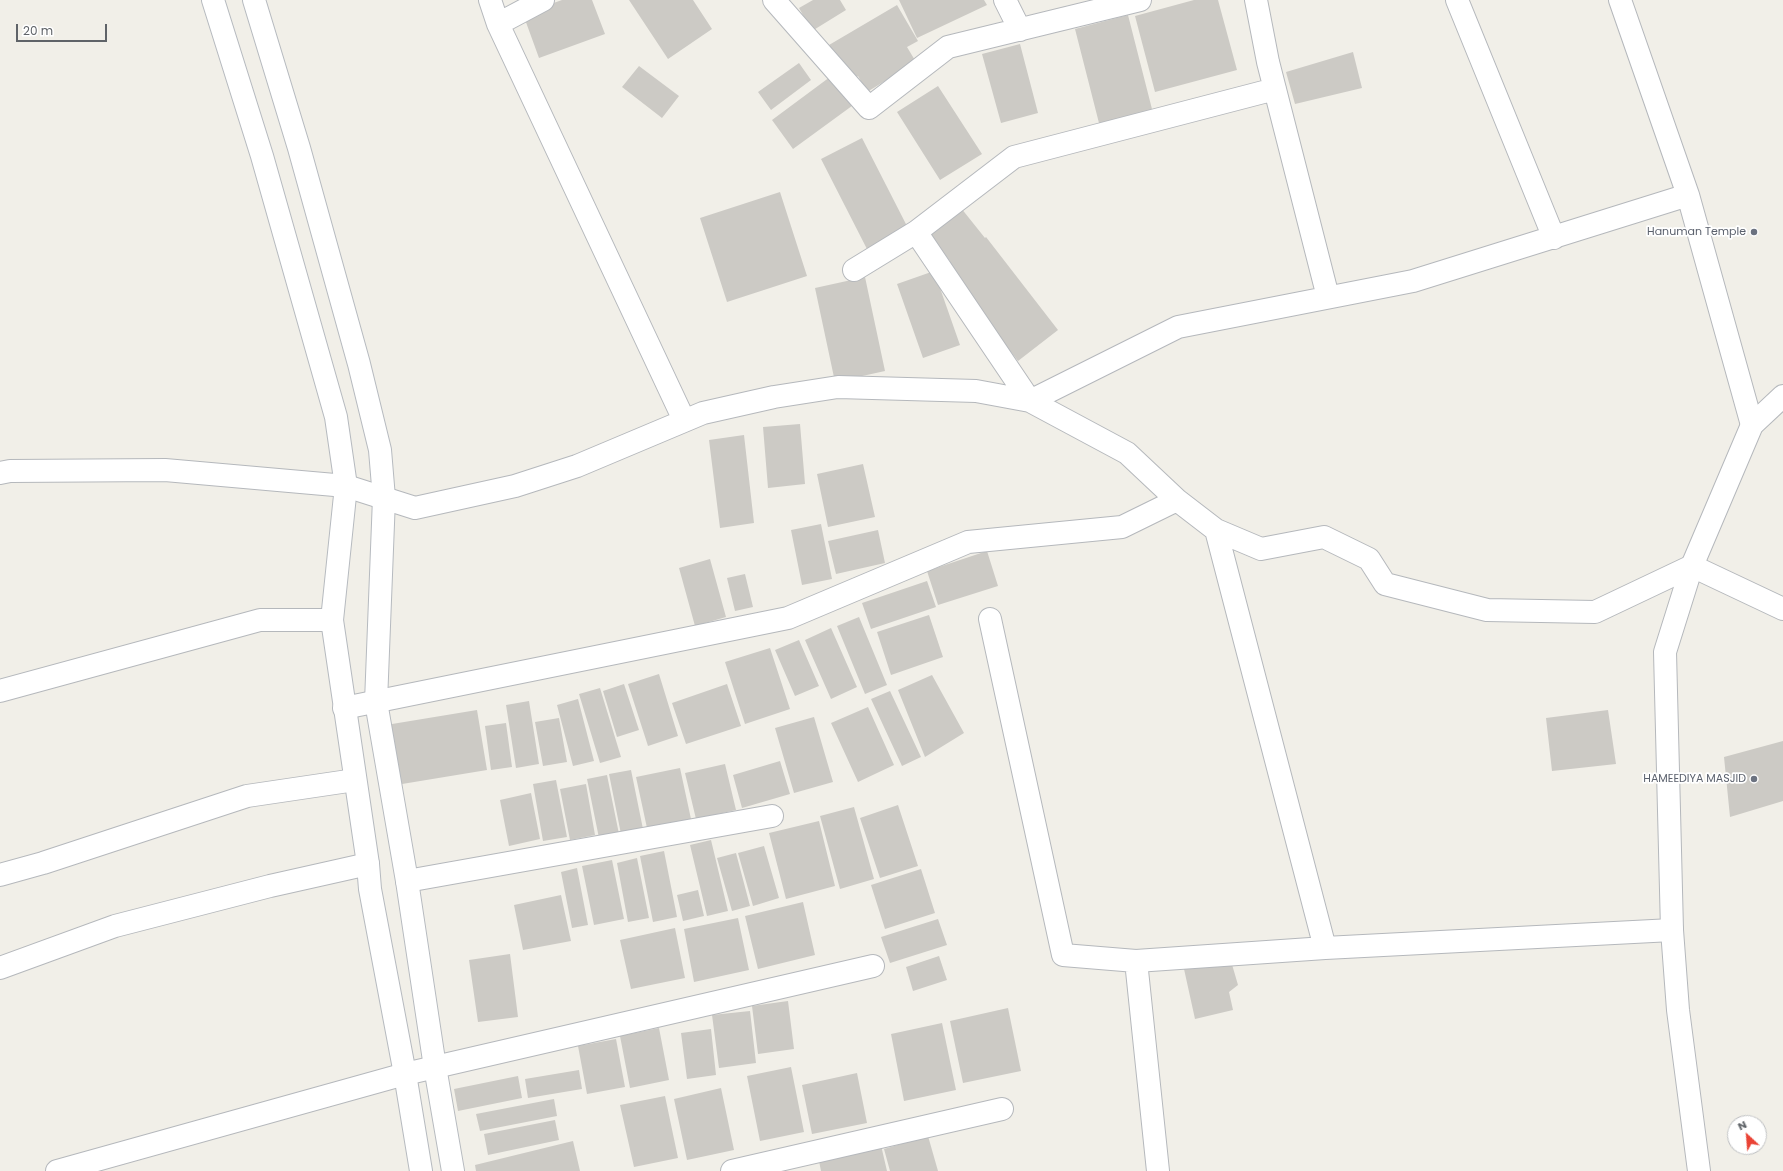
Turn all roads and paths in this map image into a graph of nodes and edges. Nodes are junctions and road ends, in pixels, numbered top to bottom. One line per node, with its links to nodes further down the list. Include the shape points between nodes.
1 (213, 0): 24 (street, via 262,156 336,417)
2 (254, 0): 25 (street, via 299,148 358,364 380,450)
3 (490, 0): 11 (street)
4 (543, 0): 11 (street)
5 (774, 0): 12 (street, via 869,108 948,47)
6 (1005, 0): 12 (street)
7 (1140, 0): 12 (street)
8 (1256, 0): 13 (street)
9 (1457, 0): 16 (street)
10 (1620, 0): 14 (street)
11 (498, 24): 21 (street)
12 (1020, 30)
13 (1275, 89): 15 (street, via 1014,157); 18 (street)
14 (1688, 195): 16 (street); 22 (street)
15 (916, 232): 17 (street); 20 (street)
16 (1554, 238): 18 (street, via 1413,281)
17 (854, 270)
18 (1328, 297): 20 (street, via 1178,327)
19 (1783, 396): 22 (street)
20 (1030, 401): 21 (street, via 976,391 838,387 767,399 703,413); 26 (street, via 1127,453)
21 (684, 420): 25 (street, via 577,466 515,486 415,508)
22 (1752, 425): 28 (street)
23 (0, 473): 24 (street, via 165,470)
24 (346, 486): 25 (street); 31 (street)
25 (384, 498): 33 (street)
26 (1177, 500): 27 (street); 33 (street, via 1122,526 968,542 788,618)
27 (1216, 530): 28 (street, via 1261,549 1324,536 1369,559 1385,584 1487,610 1595,612); 41 (street)
28 (1692, 566): 29 (street); 40 (street, via 1665,652)
29 (1783, 609)
30 (990, 619): 42 (street, via 1063,954)
31 (332, 620): 32 (street, via 260,620); 34 (street)
32 (0, 691)
33 (376, 702): 34 (street); 39 (street)
34 (344, 708): 35 (street)
35 (355, 780): 37 (street); 38 (street, via 247,796)
36 (772, 816): 39 (street)
37 (368, 864): 44 (street, via 115,926); 46 (street, via 370,888)
38 (0, 875)
39 (407, 881): 45 (street)
40 (1672, 930): 41 (street); 53 (street, via 1678,1010)
41 (1325, 948): 42 (street)
42 (1136, 961): 52 (street)
43 (873, 966): 45 (street)
44 (0, 968)
45 (435, 1067): 46 (street); 50 (street)
46 (405, 1074): 48 (street); 49 (street)
47 (1002, 1109): 51 (street)
48 (57, 1171)
49 (421, 1171)
50 (453, 1171)
51 (732, 1171)
52 (1158, 1171)
53 (1699, 1171)

